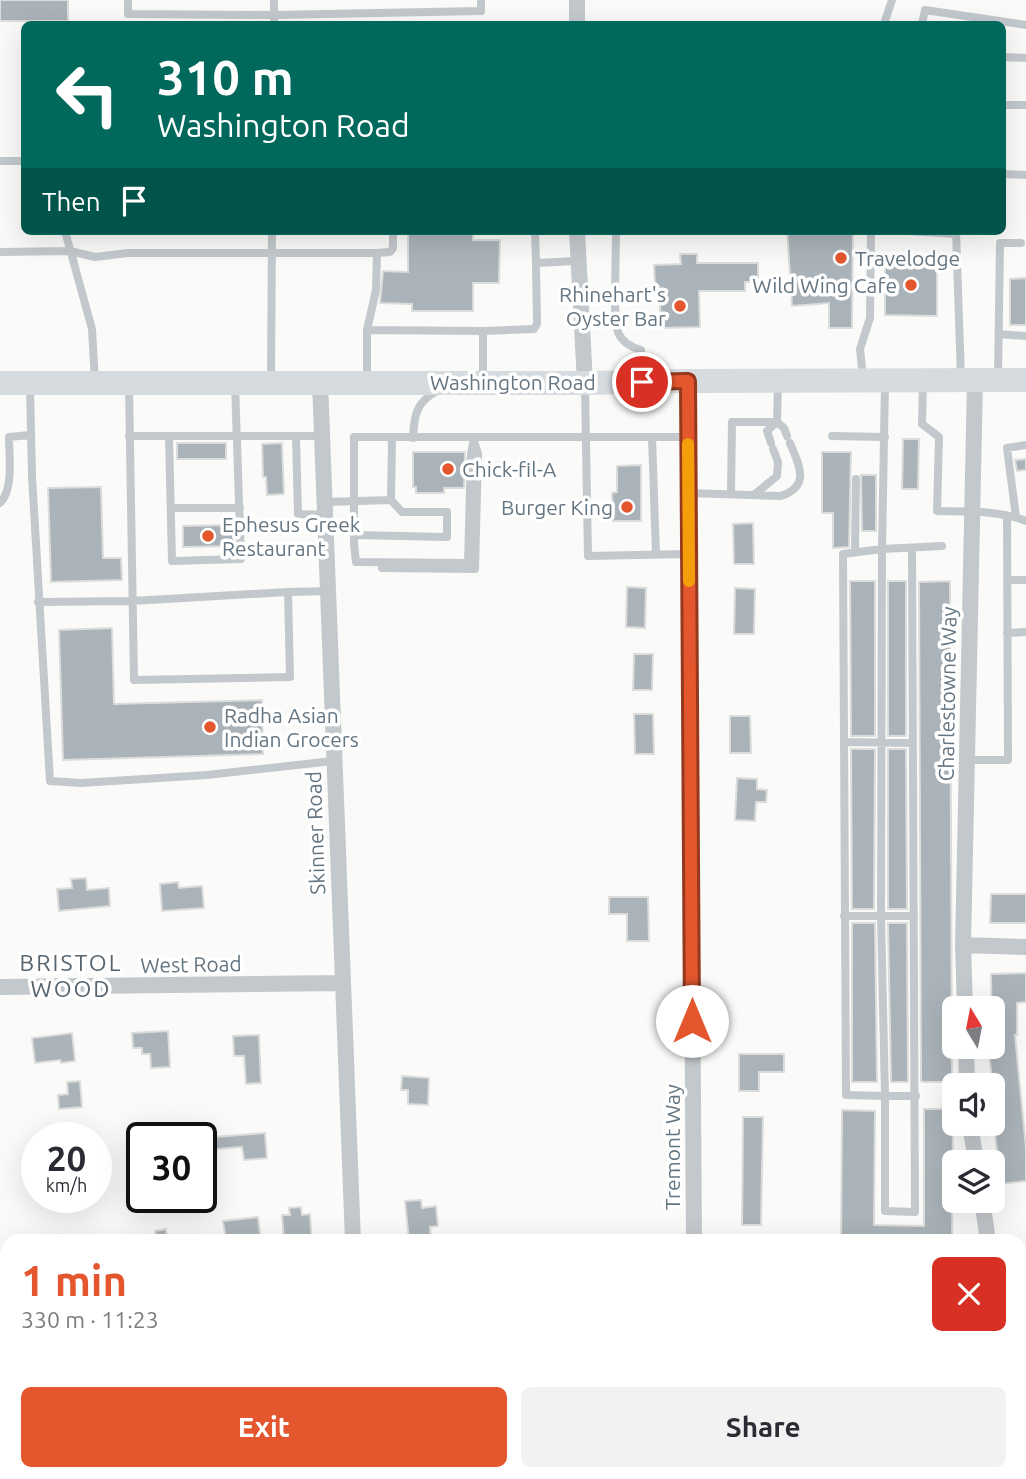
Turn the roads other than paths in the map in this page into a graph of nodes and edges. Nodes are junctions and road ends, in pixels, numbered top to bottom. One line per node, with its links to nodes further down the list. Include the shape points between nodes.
1 (128, 0): 6 (lane, via 128,14)
2 (274, 0): 6 (lane)
3 (481, 0): 6 (lane, via 481,11)
4 (578, 0): 8 (street)
5 (892, 0): 9 (lane)
6 (274, 15): 7 (lane)
7 (274, 21)
8 (577, 21)
9 (885, 21)
10 (923, 21): 11 (lane, via 925,9)
11 (1001, 21)
12 (1006, 22): 13 (lane)
13 (1026, 25)
14 (1006, 57): 15 (lane)
15 (1026, 58)
16 (1006, 105): 17 (lane)
17 (1026, 105)
18 (0, 161): 19 (lane)
19 (21, 161)
20 (1006, 174): 21 (lane)
21 (1026, 175)
22 (66, 235): 31 (lane)
23 (272, 235): 32 (lane)
24 (393, 235): 34 (lane, via 390,252)
25 (535, 235): 36 (lane)
26 (577, 235): 35 (street)
27 (616, 235): 38 (lane)
28 (871, 235): 46 (lane, via 870,318 860,349)
29 (956, 235): 48 (lane)
30 (1021, 243): 41 (lane, via 1000,243)
31 (70, 251): 32 (lane, via 95,257); 33 (lane); 56 (lane, via 93,329)
32 (272, 251): 34 (lane); 50 (lane)
33 (0, 252)
34 (377, 253): 39 (lane, via 376,290)
35 (577, 261): 36 (lane); 37 (street)
36 (536, 263): 40 (lane, via 534,329)
37 (579, 297): 38 (lane); 59 (street)
38 (615, 297): 53 (lane, via 616,330 622,340 641,350)
39 (367, 330): 40 (lane); 52 (lane)
40 (483, 331): 58 (lane)
41 (999, 334): 42 (lane); 48 (lane)
42 (1026, 336)
43 (1026, 380): 48 (main road, Washington Road)
44 (688, 381): 45 (main road, Washington Road); 53 (main road, Washington Road); 69 (street, Tremont Way)
45 (778, 381): 46 (main road, Washington Road); 60 (lane)
46 (874, 381): 47 (main road, Washington Road); 70 (lane)
47 (923, 381): 48 (main road, Washington Road); 87 (lane, via 922,424 939,437 937,511)
48 (978, 381): 87 (street, Charlestowne Way)
49 (235, 382): 50 (main road, Washington Road); 57 (main road, Washington Road); 64 (lane)
50 (271, 382): 51 (main road, Washington Road)
51 (320, 382): 52 (main road, Washington Road); 66 (street, Skinner Road)
52 (367, 382): 58 (main road, Washington Road)
53 (642, 382): 59 (main road, Washington Road)
54 (0, 383): 55 (main road, Washington Road)
55 (30, 383): 56 (main road, Washington Road); 61 (lane)
56 (95, 383): 57 (main road, Washington Road)
57 (130, 383): 62 (lane)
58 (480, 383): 59 (main road, Washington Road); 72 (lane, via 447,388 423,401 415,411)
59 (585, 383): 74 (lane)
60 (777, 422): 79 (lane, via 732,422); 80 (lane, via 767,431 778,462 777,476); 80 (lane, via 784,428 801,472 799,483 781,496)
61 (30, 435): 68 (lane); 102 (lane)
62 (130, 436): 63 (lane); 101 (lane)
63 (169, 436): 64 (lane); 84 (lane)
64 (238, 436): 65 (lane); 85 (lane)
65 (296, 436): 66 (lane); 86 (lane, via 298,514)
66 (322, 436): 86 (street, Skinner Road)
67 (832, 436): 70 (lane)
68 (5, 437): 83 (lane, via 8,488)
69 (688, 437): 75 (lane); 78 (street, Tremont Way)
70 (885, 437): 93 (lane)
71 (392, 438): 72 (lane); 81 (lane); 82 (lane, via 354,437)
72 (413, 438): 73 (lane)
73 (474, 438): 74 (lane); 90 (lane, via 468,563 356,562)
74 (586, 438): 75 (lane); 96 (lane, via 588,556)
75 (653, 438): 96 (lane)
76 (1026, 445): 88 (lane, via 1007,448)
77 (856, 479): 94 (lane)
78 (689, 493): 79 (lane); 95 (street, Tremont Way)
79 (731, 494): 80 (lane)
80 (755, 494)
81 (391, 500): 82 (lane); 90 (lane, via 402,512 447,512 447,537)
82 (354, 501): 86 (lane); 90 (lane)
83 (0, 503)
84 (171, 508): 85 (lane); 85 (lane, via 173,561 241,559)
85 (240, 508)
86 (325, 508): 99 (street, Skinner Road)
87 (971, 512): 88 (lane); 108 (street, Charlestowne Way)
88 (1012, 517): 89 (lane); 97 (lane)
89 (1026, 521)
90 (354, 539)
91 (942, 546): 92 (lane)
92 (912, 548): 93 (lane); 107 (lane)
93 (883, 549): 94 (lane); 106 (lane)
94 (855, 552): 105 (lane, via 843,554)
95 (689, 554): 96 (lane); 122 (street, Tremont Way)
96 (656, 555)
97 (1007, 580): 98 (lane); 104 (lane)
98 (1026, 580)
99 (327, 591): 100 (lane); 109 (street, Skinner Road)
100 (288, 592): 101 (lane); 101 (lane, via 290,677 134,680)
101 (132, 601): 102 (lane)
102 (38, 602): 109 (lane, via 50,781 207,775)
103 (1024, 631): 104 (lane)
104 (1007, 633): 108 (lane, via 1008,760)
105 (845, 742): 106 (lane); 110 (lane)
106 (881, 743): 107 (lane); 111 (lane)
107 (913, 743): 112 (lane)
108 (967, 760): 113 (street, Charlestowne Way)
109 (333, 761): 115 (street, Skinner Road)
110 (844, 916): 111 (lane); 118 (lane, via 846,1095)
111 (881, 916): 112 (lane); 118 (lane)
112 (914, 916): 119 (lane)
113 (963, 945): 114 (street); 117 (street, Charlestowne Way)
114 (1026, 947)
115 (341, 983): 116 (street, West Road); 121 (street, Skinner Road)
116 (0, 987)
117 (965, 996)
118 (885, 1096): 119 (lane); 119 (lane, via 885,1212 915,1212)
119 (916, 1096)
120 (984, 1213): 123 (street)
121 (353, 1234)
122 (694, 1234)
123 (987, 1234)

